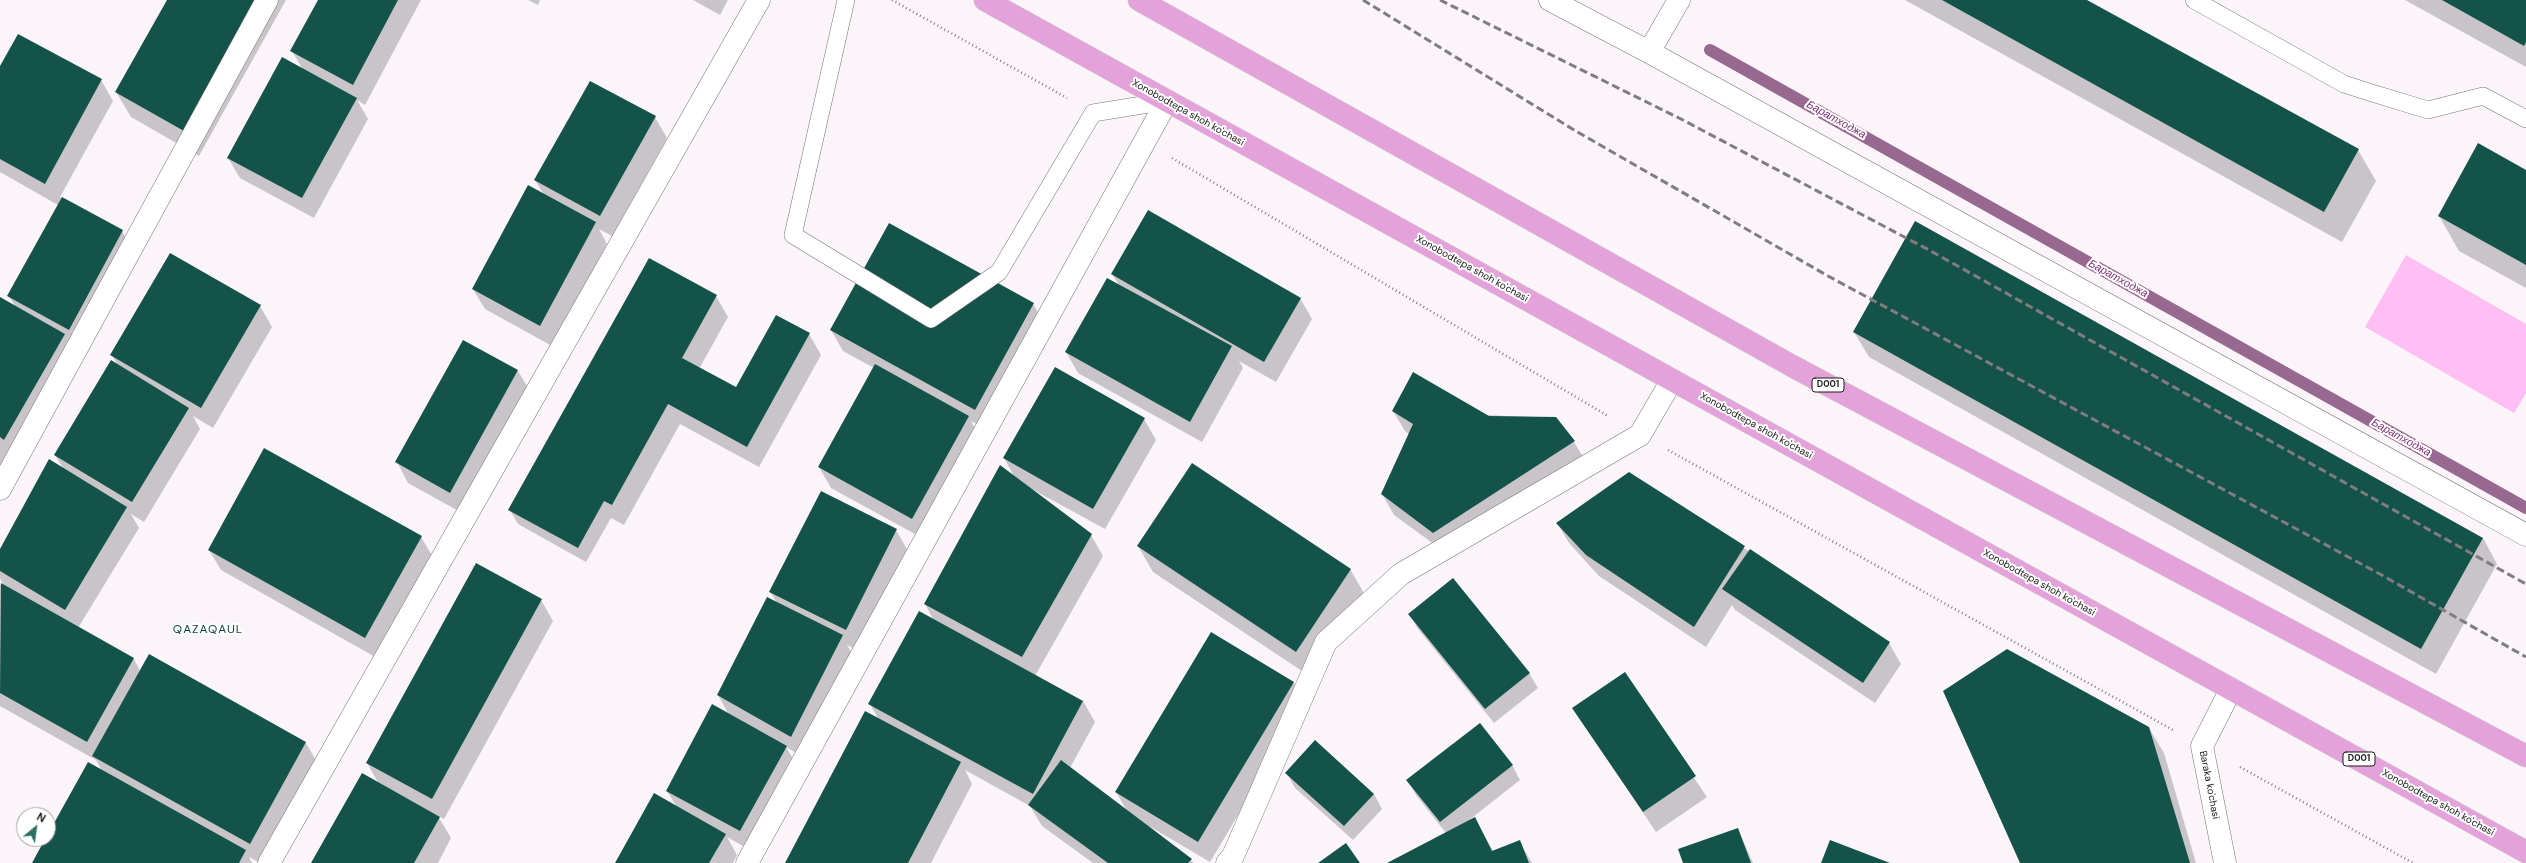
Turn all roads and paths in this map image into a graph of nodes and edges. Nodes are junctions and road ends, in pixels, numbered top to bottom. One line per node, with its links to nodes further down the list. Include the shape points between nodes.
1 (267, 0): 13 (street)
2 (759, 0): 18 (street)
3 (846, 0): 10 (lane, via 793,235 931,319 999,272 1093,113)
4 (985, 0): 10 (highway, Xonobodtepa shoh ko'chasi / D001)
5 (1139, 0): 16 (highway, D001, via 1794,366)
6 (1550, 0): 9 (street)
7 (1678, 0): 9 (street)
8 (2194, 0): 11 (lane, via 2344,84 2428,110 2483,96)
9 (1649, 52): 14 (street)
10 (1167, 101): 12 (highway, Xonobodtepa shoh ko'chasi / D001); 19 (street)
11 (2526, 119)
12 (1672, 380): 15 (highway, Xonobodtepa shoh ko'chasi / D001); 20 (street, via 1640,435 1401,574 1326,642 1234,856)
13 (0, 489)
14 (2526, 535)
15 (2232, 689): 17 (highway, Xonobodtepa shoh ko'chasi / D001); 21 (street, Baraka ko'chasi, via 2202,746)
16 (2526, 756)
17 (2526, 852)
18 (269, 863)
19 (747, 863)
20 (1227, 863)
21 (2225, 863)

